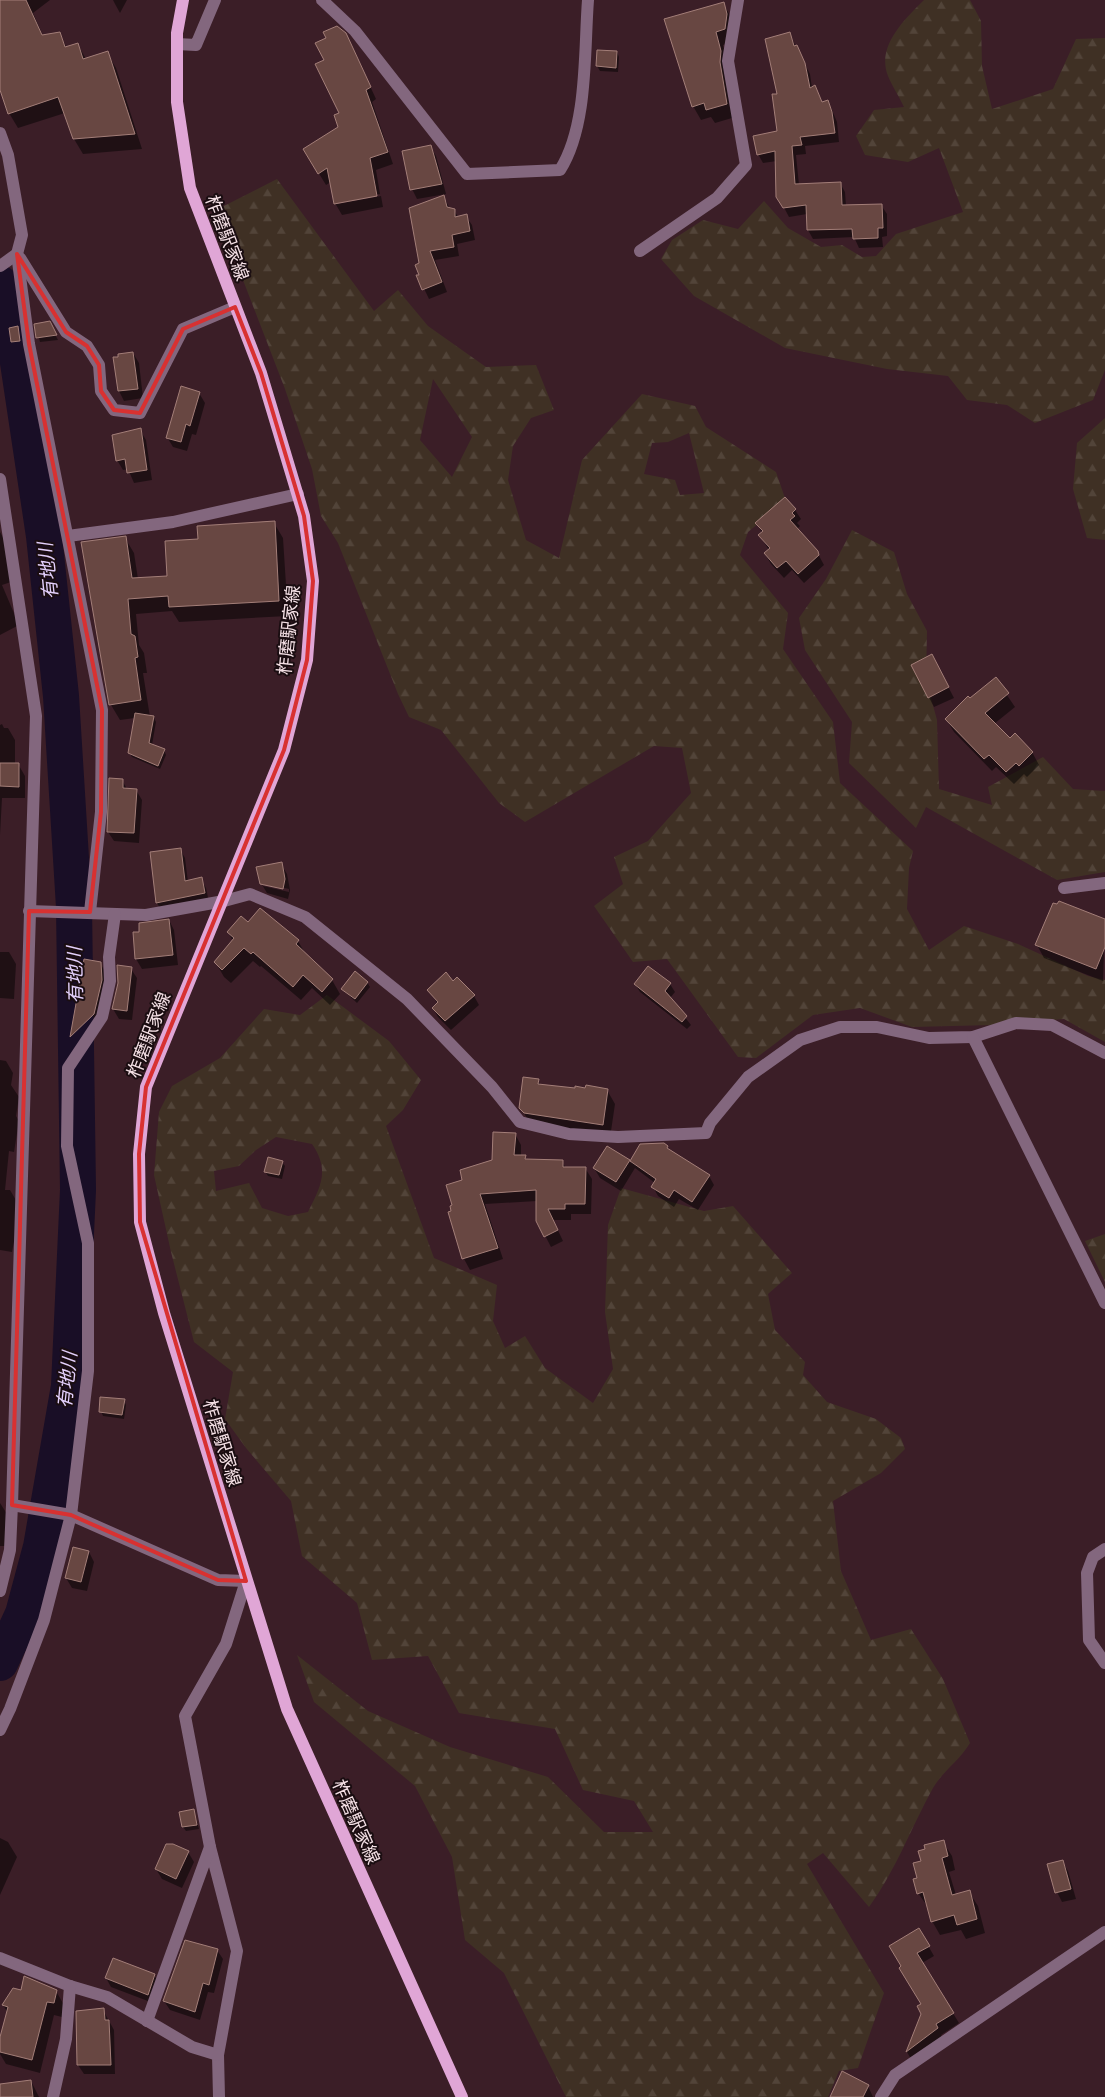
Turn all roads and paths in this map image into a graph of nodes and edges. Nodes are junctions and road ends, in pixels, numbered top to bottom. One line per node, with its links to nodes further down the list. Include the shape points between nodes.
1 (183, 0): 6 (main road, 柞磨駅家線)
2 (215, 0): 6 (street, via 196,45)
3 (322, 0): 4 (street, via 355,31 467,174 560,170 569,156 579,120)
4 (588, 0)
5 (738, 0): 8 (street, via 728,61 746,165 716,198)
6 (177, 44): 11 (main road, 柞磨駅家線, via 177,102 190,188)
7 (0, 133): 9 (street, via 8,156 22,235)
8 (640, 250)
9 (17, 254): 10 (street); 11 (street, via 66,332 87,346 99,365 101,391 114,410 140,413 183,329); 14 (street, via 29,344)
10 (0, 266)
11 (235, 308): 13 (main road, 柞磨駅家線, via 261,373)
12 (0, 478): 18 (street, via 36,716)
13 (298, 494): 14 (street, via 173,522); 17 (main road, 柞磨駅家線, via 312,581 307,660 284,750)
14 (68, 536): 19 (street, via 102,710 101,812)
15 (1105, 883): 16 (street)
16 (1064, 888)
17 (224, 901): 20 (street, via 146,915); 21 (street, via 250,894 305,917 407,999 492,1087 520,1122 569,1134 706,1133 710,1123 748,1077 800,1040 840,1027 877,1027 929,1038); 27 (main road, 柞磨駅家線, via 146,1088 139,1154 140,1222 164,1313)
18 (35, 912): 19 (street); 24 (street)
19 (90, 912): 20 (street)
20 (115, 914): 25 (street, via 109,957 110,981 102,1017 68,1068 67,1146 88,1242 88,1371)
21 (973, 1036): 22 (street, via 1016,1023 1052,1025); 23 (street)
22 (1105, 1053)
23 (1105, 1303)
24 (12, 1505): 25 (street); 28 (street, via 10,1550)
25 (71, 1515): 27 (street, via 218,1580); 30 (street, via 44,1620)
26 (1105, 1549): 29 (street, via 1093,1558 1087,1572 1089,1640)
27 (246, 1581): 31 (street, via 226,1644 186,1716); 39 (main road, 柞磨駅家線, via 287,1709)
28 (0, 1591)
29 (1105, 1663)
30 (0, 1730)
31 (210, 1847): 35 (street); 36 (street, via 237,1951)
32 (1105, 1932): 40 (street, via 895,2074)
33 (0, 1958): 34 (street)
34 (70, 1986): 35 (street, via 107,1997); 37 (street, via 66,2039)
35 (147, 2021): 36 (street, via 192,2047)
36 (218, 2055): 38 (street)
37 (53, 2097)
38 (219, 2097)
39 (462, 2097)
40 (881, 2097)

